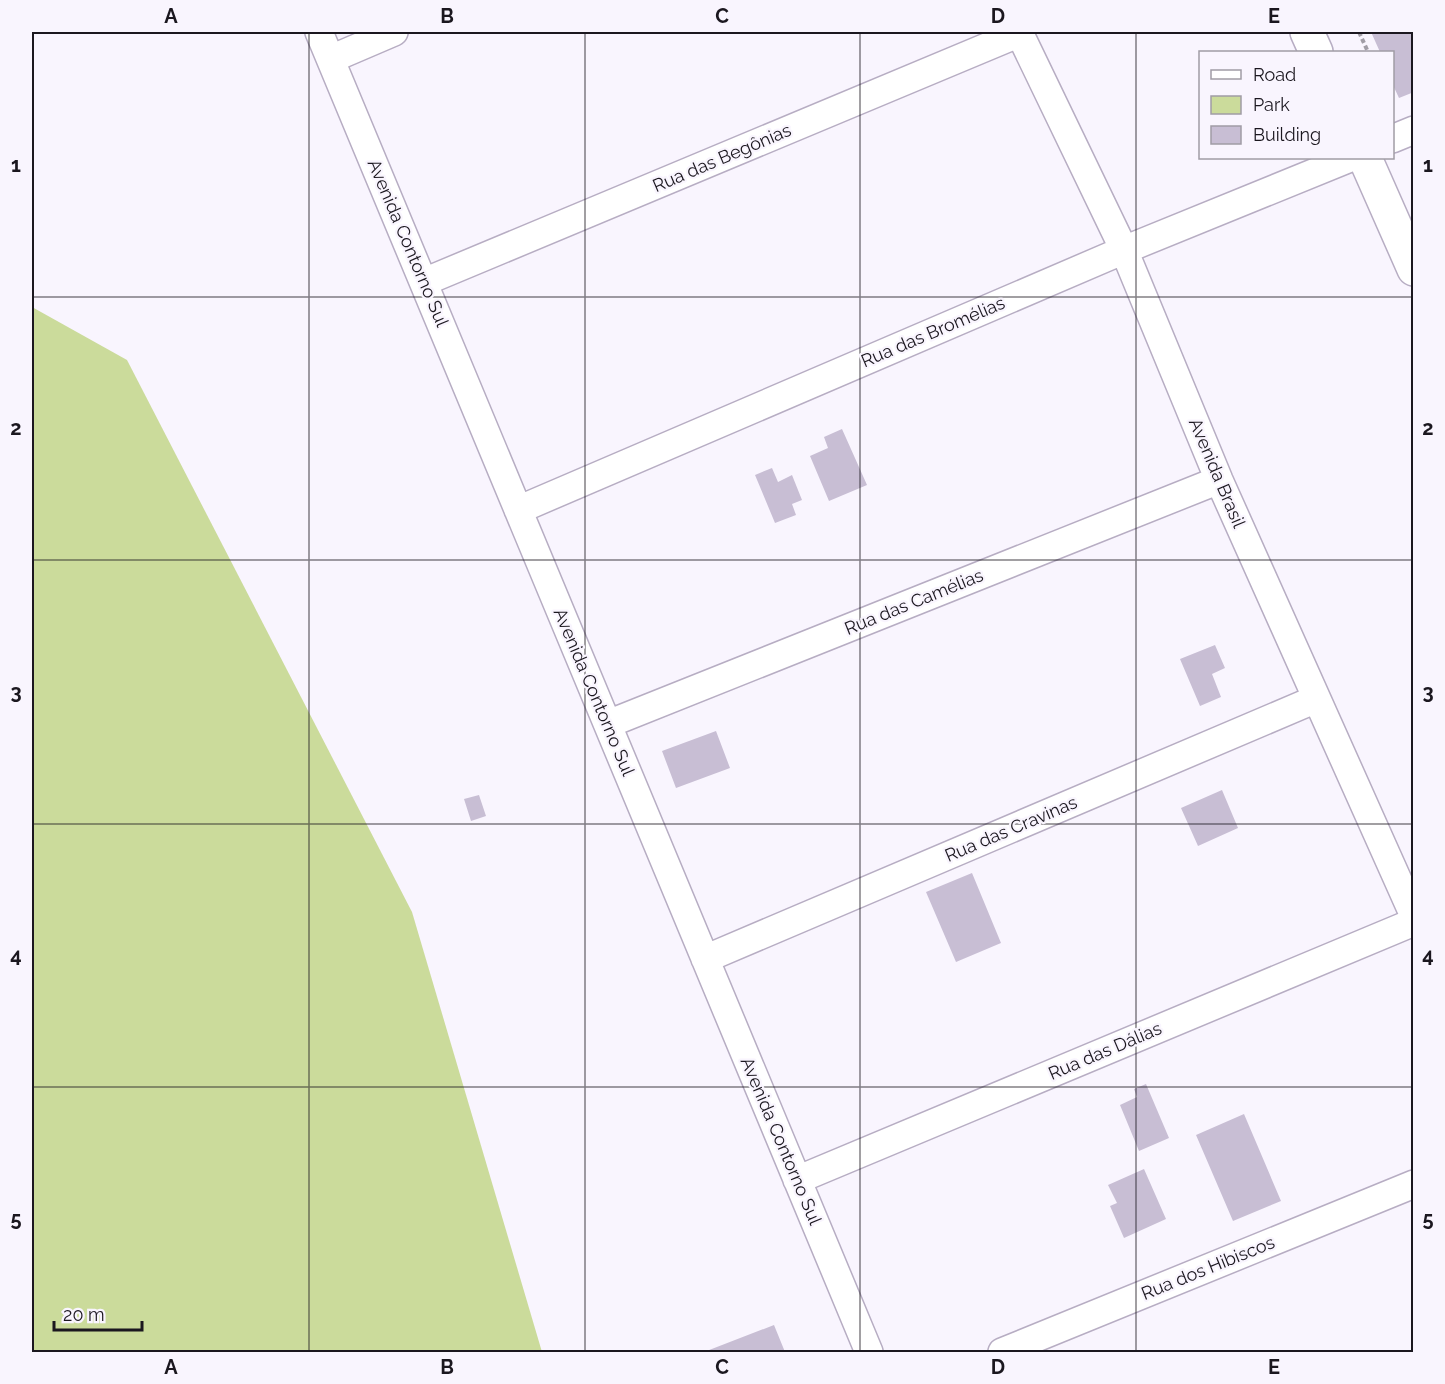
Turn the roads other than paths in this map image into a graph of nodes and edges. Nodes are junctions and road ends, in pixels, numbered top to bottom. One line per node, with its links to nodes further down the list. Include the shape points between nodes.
1 (319, 32): 6 (street, Avenida Contorno Sul)
2 (394, 32): 6 (street)
3 (1019, 32): 11 (street, Avenida Brasil); 13 (street, Rua das Begônias)
4 (1307, 32): 5 (main road)
5 (1316, 51)
6 (331, 59): 13 (street, Avenida Contorno Sul)
7 (1413, 130): 8 (street)
8 (1394, 138)
9 (1348, 159): 11 (street, Rua das Bromélias)
10 (1365, 159): 12 (main road)
11 (1124, 250): 14 (street, Avenida Brasil); 15 (street, Rua das Bromélias)
12 (1413, 269)
13 (424, 282): 15 (street, Avenida Contorno Sul)
14 (1219, 480): 16 (street, Avenida Brasil); 17 (street, Rua das Camélias)
15 (518, 510): 17 (street, Avenida Contorno Sul)
16 (1316, 699): 18 (street, Avenida Brasil); 20 (street, Rua das Cravinas)
17 (608, 724): 20 (street, Avenida Contorno Sul)
18 (1413, 916)
19 (1413, 922): 21 (street, Rua das Dálias)
20 (705, 959): 21 (street, Avenida Contorno Sul)
21 (797, 1180): 23 (street, Avenida Contorno Sul)
22 (1413, 1184): 24 (street, Rua dos Hibiscos)
23 (869, 1353)
24 (1002, 1353)

